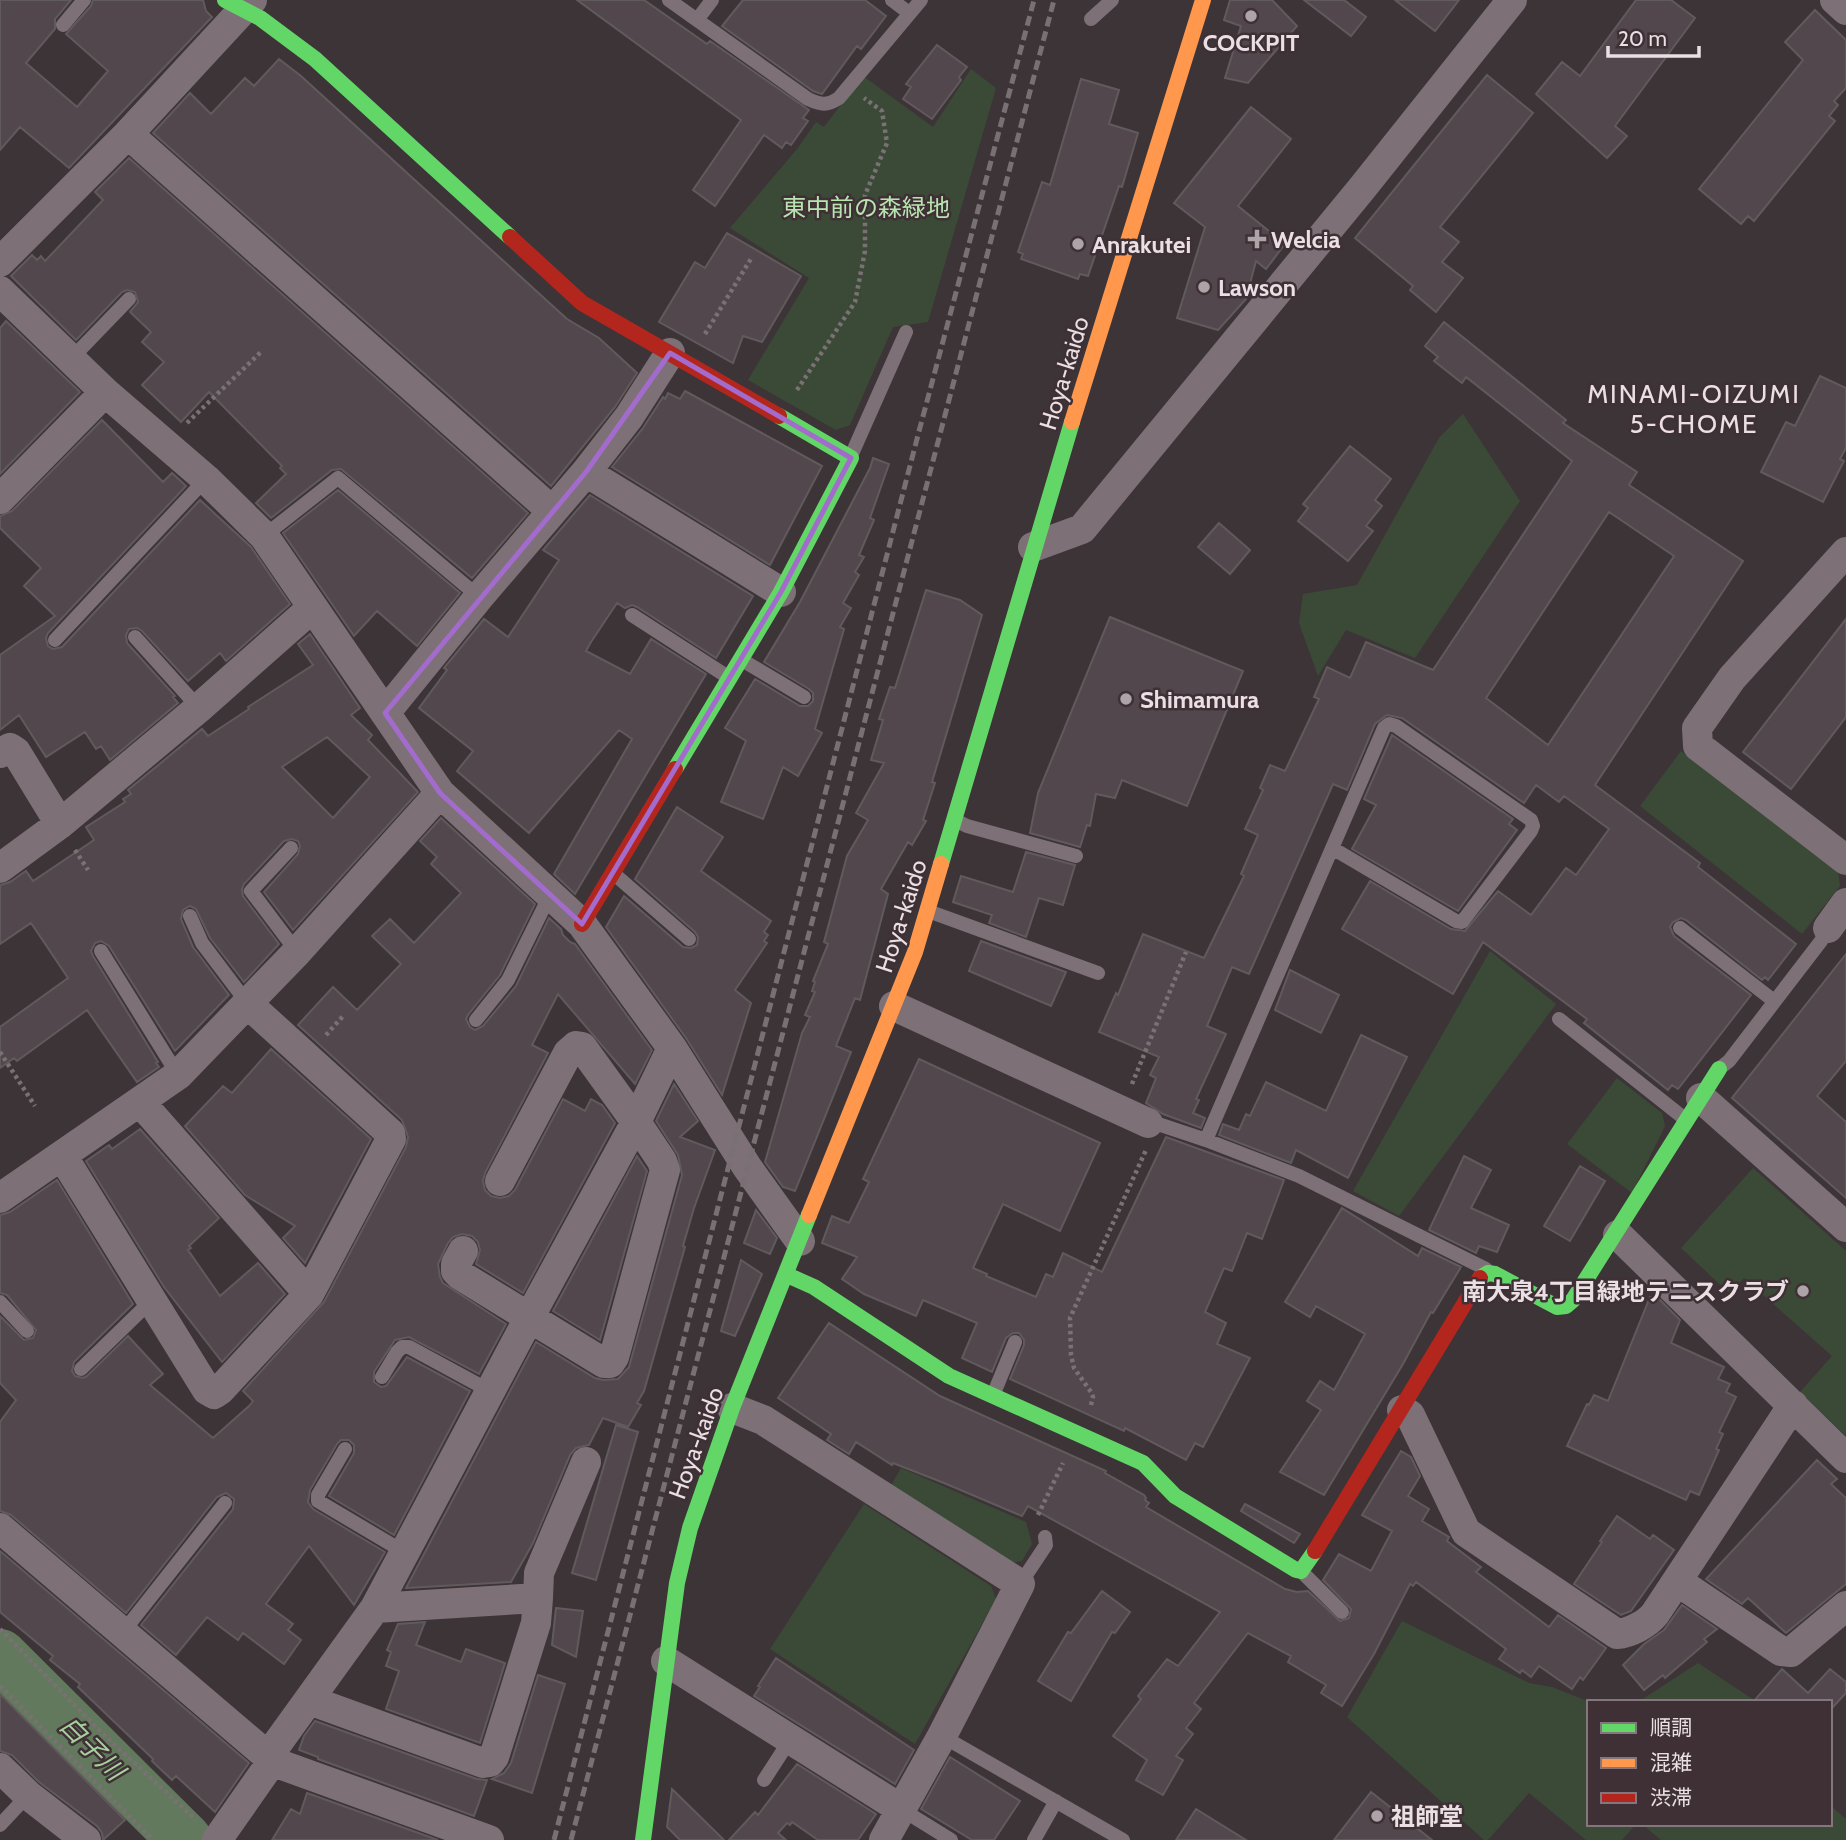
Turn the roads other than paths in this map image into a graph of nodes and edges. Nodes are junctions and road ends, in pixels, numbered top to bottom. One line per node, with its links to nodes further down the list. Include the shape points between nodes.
1 (84, 0): 15 (lane)
2 (669, 0): 14 (lane)
3 (712, 0): 14 (lane)
4 (892, 0): 12 (lane)
5 (921, 0): 12 (lane)
6 (1112, 0): 13 (lane)
7 (1203, 0): 30 (street, Hoya-kaido)
8 (1512, 0): 30 (street, via 1082,529)
9 (1835, 0): 11 (street)
10 (240, 3): 16 (street); 21 (street, via 315,59 582,303)
11 (1846, 10)
12 (909, 13): 14 (lane, via 850,87 830,104 821,105)
13 (1091, 19)
14 (696, 20)
15 (62, 24)
16 (128, 134): 17 (street); 28 (street)
17 (0, 262)
18 (1, 293): 22 (street)
19 (129, 299): 22 (lane)
20 (906, 332): 24 (lane)
21 (678, 358): 24 (street); 25 (street)
22 (71, 359): 23 (street)
23 (105, 392): 26 (street); 27 (street)
24 (851, 458): 32 (street)
25 (586, 472): 28 (street); 32 (street)
26 (206, 479): 29 (street); 37 (lane)
27 (0, 499)
28 (552, 511): 33 (street)
29 (264, 536): 33 (lane, via 338,478); 34 (street)
30 (1033, 547): 45 (street, Hoya-kaido)
31 (1846, 552): 50 (street, via 1732,678 1697,728 1698,746)
32 (781, 592): 38 (street)
33 (479, 597): 42 (street)
34 (312, 608): 41 (street); 42 (street)
35 (632, 615): 39 (lane)
36 (135, 637): 41 (lane)
37 (55, 640)
38 (741, 660): 39 (street); 40 (lane)
39 (730, 678): 52 (street)
40 (804, 697)
41 (199, 708): 46 (street)
42 (386, 713): 44 (street)
43 (0, 753): 46 (street, via 10,748 16,752)
44 (440, 793): 53 (street); 62 (street)
45 (954, 820): 49 (lane); 55 (street, Hoya-kaido)
46 (60, 824): 51 (street)
47 (291, 848): 62 (lane, via 251,891)
48 (1332, 848): 48 (lane, via 1462,922 1533,826 1531,820 1389,724); 76 (lane)
49 (1076, 856)
50 (1846, 860)
51 (0, 868)
52 (613, 873): 57 (street); 60 (lane)
53 (550, 895): 57 (street); 68 (lane, via 508,980)
54 (1846, 903): 59 (street)
55 (928, 911): 63 (lane); 66 (street, Hoya-kaido)
56 (190, 916): 65 (lane, via 202,943)
57 (582, 924): 69 (street)
58 (1680, 928): 64 (lane)
59 (1828, 928): 64 (lane)
60 (689, 939)
61 (101, 951): 71 (lane)
62 (297, 952): 65 (street)
63 (1098, 973)
64 (1774, 1001): 70 (lane)
65 (248, 1004): 71 (street); 86 (street, via 390,1133 390,1146)
66 (894, 1006): 74 (street); 82 (street, Hoya-kaido)
67 (1559, 1019): 73 (lane)
68 (476, 1020)
69 (672, 1048): 75 (street); 82 (street)
70 (1719, 1069): 73 (street)
71 (178, 1075): 72 (street)
72 (141, 1103): 77 (street); 86 (street)
73 (1693, 1109): 80 (street); 81 (street)
74 (1142, 1119): 76 (lane)
75 (636, 1122): 78 (street, via 586,1050 576,1046 568,1053); 89 (street); 89 (street, via 665,1170 614,1357 604,1363)
76 (1206, 1140): 84 (lane, via 1299,1176 1456,1252)
77 (63, 1157): 79 (street); 87 (street)
78 (500, 1181)
79 (0, 1198)
80 (1846, 1227)
81 (1618, 1235): 84 (street, via 1566,1306 1557,1307); 96 (street)
82 (800, 1241): 85 (street, Hoya-kaido)
83 (463, 1251): 89 (street, via 456,1271)
84 (1488, 1273): 98 (street, via 1481,1276)
85 (787, 1275): 95 (street, via 814,1287 949,1376); 97 (street, Hoya-kaido)
86 (309, 1294): 87 (street, via 214,1394 207,1390)
87 (153, 1299): 92 (lane)
88 (0, 1302): 90 (lane)
89 (529, 1318): 94 (street)
90 (27, 1331)
91 (1015, 1342): 95 (lane)
92 (81, 1369)
93 (383, 1377): 94 (lane, via 397,1352 409,1347)
94 (490, 1391): 105 (street)
95 (993, 1395): 106 (street, via 1143,1463 1175,1496)
96 (1793, 1405): 100 (street); 107 (street)
97 (732, 1408): 108 (street, via 763,1420); 114 (street, Hoya-kaido, via 691,1528 677,1583)
98 (1402, 1410): 106 (street); 107 (street, via 1410,1415 1466,1532 1612,1632 1624,1633 1651,1620)
99 (345, 1450): 105 (lane, via 318,1501)
100 (1846, 1458)
101 (586, 1462): 109 (street, via 539,1573)
102 (225, 1503): 113 (lane)
103 (0, 1528): 113 (street)
104 (1045, 1537): 108 (lane, via 1045,1545)
105 (404, 1552): 111 (street)
106 (1301, 1571): 112 (lane)
107 (1677, 1581): 110 (street, via 1781,1651 1791,1652)
108 (1020, 1584): 116 (street)
109 (538, 1598): 111 (street); 115 (street, via 536,1623 490,1762)
110 (1846, 1606)
111 (374, 1608): 115 (street)
112 (1342, 1612)
113 (123, 1633): 118 (street)
114 (666, 1661): 117 (street); 128 (street, Hoya-kaido)
115 (309, 1700): 118 (street)
116 (942, 1736): 122 (lane); 123 (street)
117 (790, 1740): 120 (lane); 123 (street)
118 (271, 1759): 125 (street); 126 (street)
119 (0, 1768): 121 (street)
120 (764, 1780)
121 (28, 1795): 124 (lane); 127 (street)
122 (1056, 1801): 131 (lane); 132 (lane)
123 (901, 1809): 129 (street); 130 (lane)
124 (0, 1825)
125 (208, 1831)
126 (482, 1839)
127 (86, 1840)
128 (643, 1840)
129 (884, 1840)
130 (951, 1840)
131 (1034, 1840)
132 (1123, 1840)

